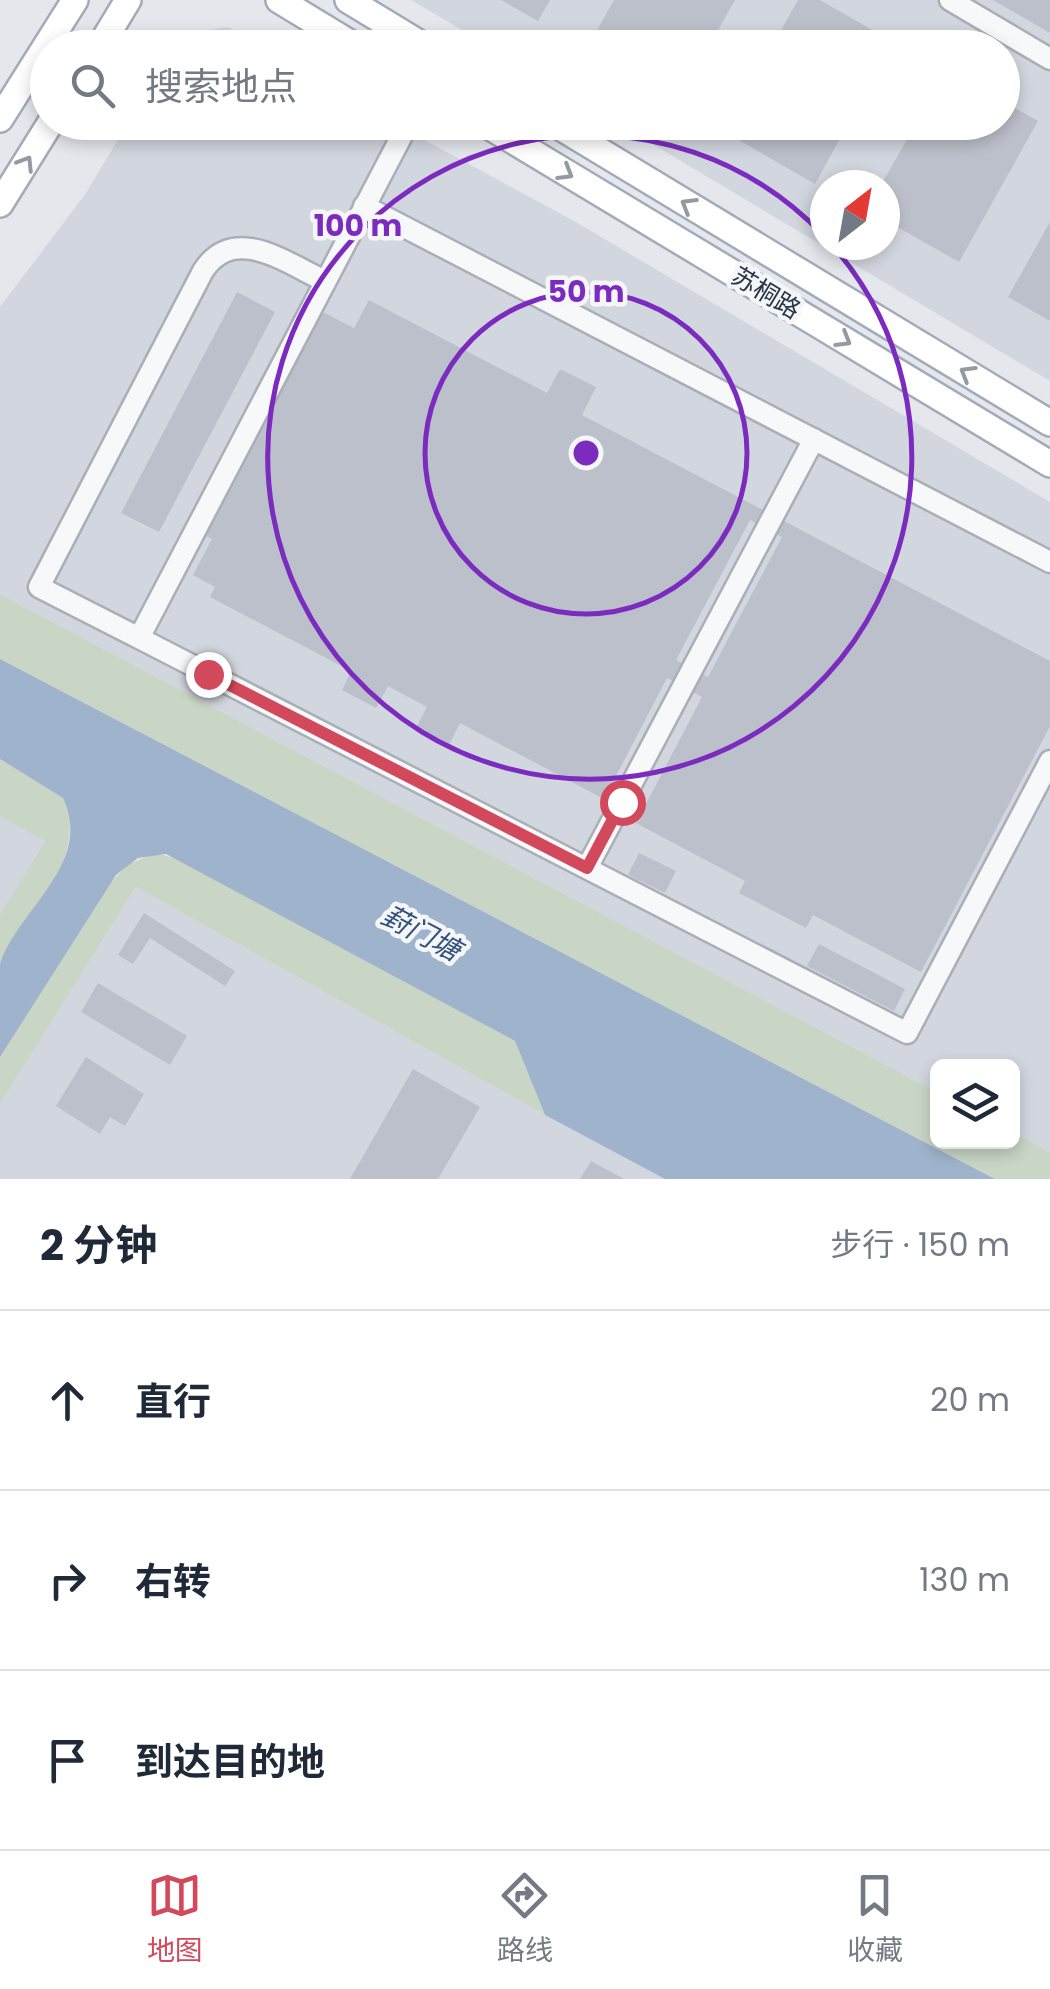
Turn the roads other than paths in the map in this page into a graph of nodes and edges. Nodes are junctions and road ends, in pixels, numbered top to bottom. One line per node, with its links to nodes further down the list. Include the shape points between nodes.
1 (74, 0): 6 (main road)
2 (128, 0): 7 (main road)
3 (279, 0): 8 (main road)
4 (348, 0): 9 (main road)
5 (950, 0): 10 (lane)
6 (55, 30)
7 (109, 30)
8 (328, 30)
9 (397, 30)
10 (1001, 30)
11 (1020, 41): 12 (lane)
12 (1050, 59)
13 (30, 71): 14 (main road)
14 (0, 119)
15 (41, 140): 19 (main road, one-way to 15)
16 (399, 140): 20 (lane)
17 (512, 140): 23 (main road, 苏桐路, one-way to 23)
18 (582, 140): 21 (main road, 苏桐路, one-way to 18)
19 (0, 204)
20 (364, 206): 22 (lane); 25 (lane)
21 (788, 265): 23 (main road); 24 (main road, 苏桐路, one-way to 21)
22 (325, 281): 28 (lane); 28 (lane, via 264,252 239,247 215,254 38,587)
23 (771, 296): 26 (main road, 苏桐路, one-way to 26)
24 (1050, 423)
25 (814, 439): 27 (lane); 30 (lane)
26 (1050, 464)
27 (1050, 562)
28 (139, 638): 30 (lane)
29 (1050, 760): 30 (lane, via 907,1033)
30 (587, 868)

